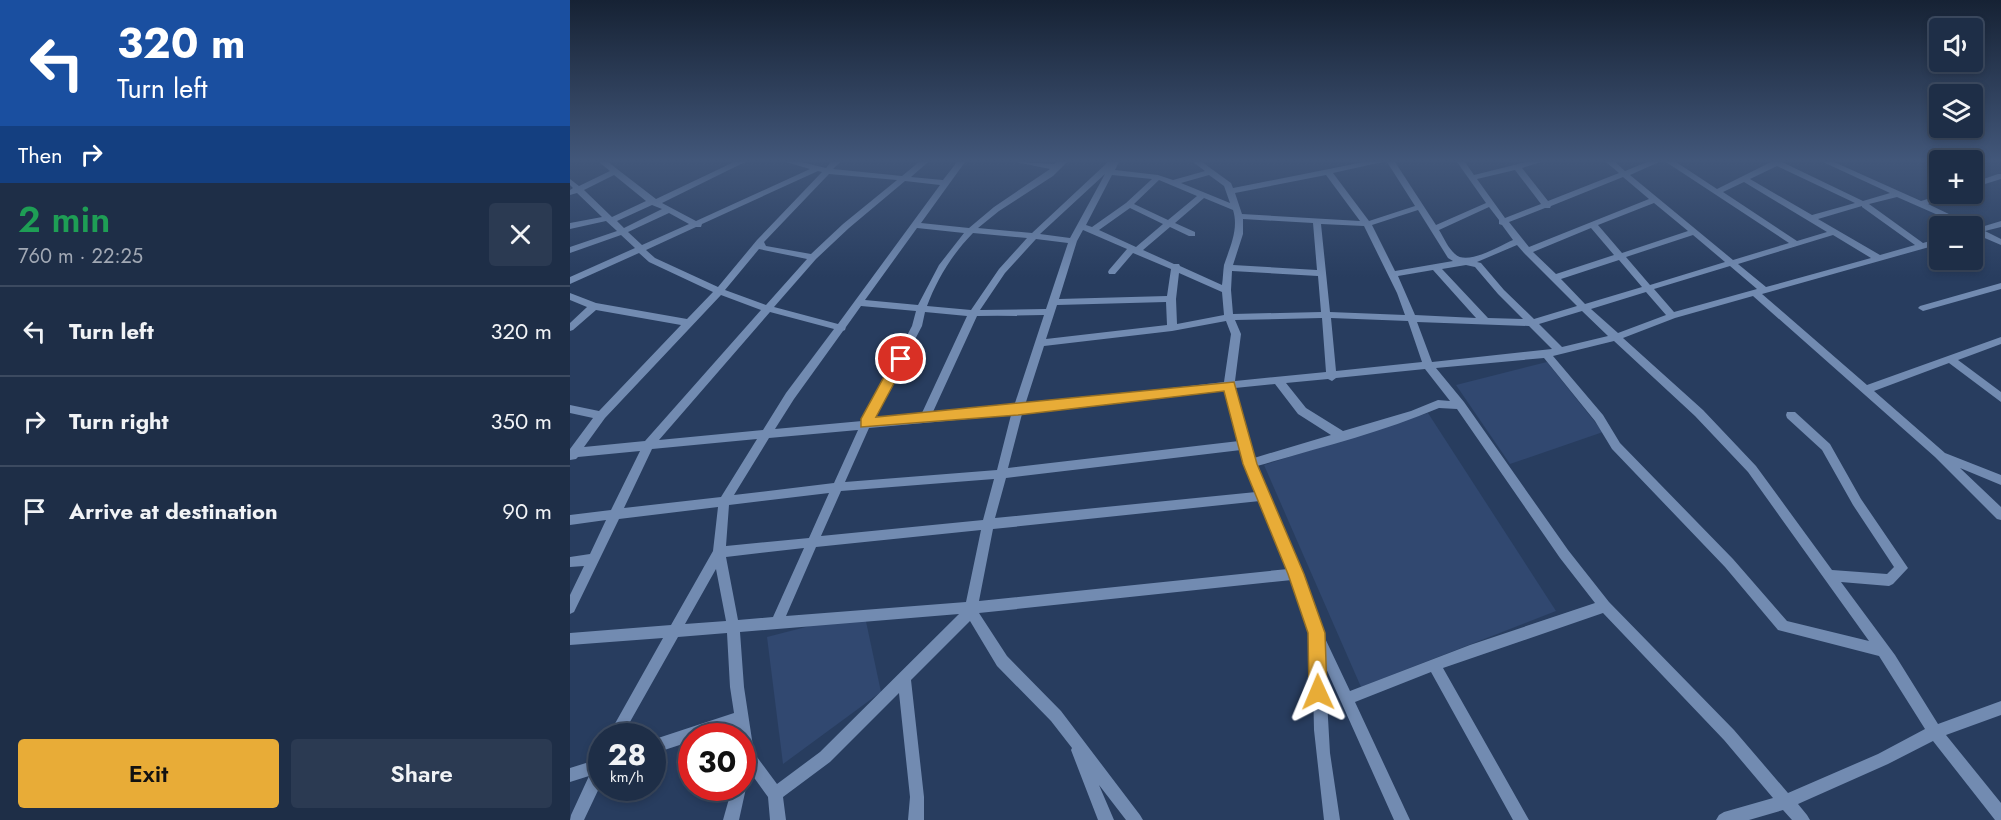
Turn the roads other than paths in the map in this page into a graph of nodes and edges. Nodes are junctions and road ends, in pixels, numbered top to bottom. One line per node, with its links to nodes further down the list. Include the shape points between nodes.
1 (591, 200): 37 (street)
2 (658, 200): 26 (street)
3 (754, 200): 43 (street)
4 (796, 200): 60 (street)
5 (878, 200): 70 (street)
6 (933, 200): 44 (street)
7 (1007, 200): 52 (street)
8 (1074, 200): 57 (street)
9 (1095, 200): 47 (street)
10 (1134, 200): 29 (street)
11 (1196, 200): 40 (street)
12 (1214, 200): 34 (street)
13 (1235, 200): 34 (street)
14 (1352, 200): 41 (street)
15 (1416, 200): 32 (street)
16 (1488, 200): 27 (street)
17 (1542, 200): 31 (street)
18 (1562, 200): 31 (street)
19 (1653, 200): 45 (street); 53 (street)
20 (1730, 200): 62 (street)
21 (1781, 200): 36 (street)
22 (1854, 200): 30 (street)
23 (1878, 200): 30 (street)
24 (1911, 200): 28 (street)
25 (1929, 201): 28 (street)
26 (654, 202): 33 (street); 37 (street)
27 (1490, 204): 39 (street); 49 (street)
28 (1920, 204): 35 (street)
29 (1129, 205): 40 (street); 50 (street)
30 (1864, 205): 36 (street); 64 (street)
31 (1547, 206): 39 (street)
32 (1420, 207): 41 (street); 49 (street)
33 (668, 210): 43 (street); 51 (street)
34 (1238, 212): 38 (street); 75 (street, via 1239,234)
35 (1945, 216)
36 (1811, 218): 54 (street)
37 (609, 219): 46 (street); 51 (street)
38 (1317, 222): 41 (street); 78 (street)
39 (1502, 222): 59 (street)
40 (1168, 223): 55 (street); 66 (street)
41 (1367, 224): 79 (street)
42 (2001, 224): 48 (street)
43 (698, 225): 67 (street)
44 (915, 225): 52 (street); 89 (street)
45 (1593, 225): 68 (street); 69 (street)
46 (570, 226)
47 (1082, 226): 50 (street); 58 (street)
48 (1983, 227)
49 (1434, 229): 72 (street, via 1454,258)
50 (1092, 231): 66 (street)
51 (622, 232): 65 (street); 67 (street)
52 (969, 232): 57 (street); 95 (street, via 943,262)
53 (1694, 232): 69 (street); 73 (street)
54 (1834, 232): 62 (street); 71 (street)
55 (1192, 234)
56 (1983, 234): 61 (street)
57 (1036, 235): 58 (street); 96 (street, via 990,286)
58 (1073, 241): 92 (street)
59 (1518, 241): 68 (street); 72 (street)
60 (760, 242): 70 (street, via 762,248); 86 (street)
61 (2001, 242)
62 (1795, 243): 73 (street)
63 (1929, 244): 64 (street)
64 (1922, 246): 71 (street)
65 (570, 250)
66 (1134, 250): 74 (street); 77 (street)
67 (642, 251): 81 (street); 86 (street, via 652,260)
68 (1527, 251): 80 (street)
69 (1622, 256): 80 (street); 83 (street)
70 (813, 257): 93 (street)
71 (1878, 258): 85 (street)
72 (1472, 261): 76 (street); 103 (street)
73 (1733, 265): 83 (street); 85 (street)
74 (1176, 266): 84 (street); 88 (street)
75 (1228, 268): 78 (street); 84 (street)
76 (1436, 268): 79 (street); 101 (street)
77 (1112, 272)
78 (1323, 273): 97 (street)
79 (1393, 274): 100 (street)
80 (1555, 278): 91 (street)
81 (570, 281)
82 (2001, 286): 94 (street)
83 (1648, 287): 91 (street); 98 (street)
84 (1226, 290): 99 (street)
85 (1759, 290): 98 (street); 116 (street)
86 (719, 291): 93 (street); 102 (street)
87 (570, 296): 90 (street)
88 (1171, 299): 92 (street); 106 (street)
89 (859, 303): 95 (street); 105 (street)
90 (594, 306): 102 (street); 104 (street)
91 (1582, 306): 103 (street); 107 (street)
92 (1053, 307): 96 (street); 109 (street)
93 (766, 308): 105 (street); 127 (street)
94 (1923, 308)
95 (919, 310): 96 (street); 124 (street, via 916,326)
96 (973, 313): 123 (street)
97 (1328, 315): 99 (street); 100 (street); 113 (street)
98 (1672, 316): 107 (street)
99 (1229, 317): 106 (street); 115 (street, via 1236,334)
100 (1412, 317): 101 (street); 112 (street)
101 (1484, 321): 103 (street)
102 (688, 323): 121 (street)
103 (1532, 323): 110 (street)
104 (570, 328)
105 (842, 328): 125 (street)
106 (1172, 328): 109 (street)
107 (1617, 336): 110 (street); 146 (street, via 1752,469)
108 (2001, 340): 111 (street)
109 (1042, 343): 120 (street)
110 (1552, 352): 112 (street); 155 (street, via 1616,446 1729,563 1783,626)
111 (1950, 359): 116 (street); 117 (street)
112 (1429, 367): 113 (street); 118 (street)
113 (1332, 377): 114 (street)
114 (1278, 381): 115 (street); 126 (street, via 1302,411)
115 (1229, 385): 120 (street); 128 (street)
116 (1866, 390): 129 (street)
117 (2001, 399)
118 (1460, 405): 126 (street, via 1438,404); 147 (street)
119 (570, 409): 121 (street)
120 (1018, 410): 123 (street); 132 (street)
121 (601, 415): 130 (street)
122 (1791, 415): 146 (street, via 1826,447 1857,502 1902,568 1889,580)
123 (924, 419): 124 (street)
124 (866, 423): 125 (street); 134 (street)
125 (764, 434): 127 (street); 136 (street)
126 (1343, 436): 131 (street)
127 (650, 444): 130 (street); 138 (street)
128 (1245, 446): 131 (street); 132 (street)
129 (1939, 454): 133 (street); 137 (street)
130 (571, 455)
131 (1250, 464): 135 (street)
132 (1000, 474): 134 (street); 140 (street)
133 (2001, 480)
134 (837, 487): 136 (street); 141 (street)
135 (1262, 496): 140 (street); 145 (street)
136 (724, 501): 138 (street); 142 (street)
137 (2001, 515)
138 (614, 516): 139 (street); 143 (street)
139 (570, 520)
140 (988, 524): 141 (street); 149 (street)
141 (815, 542): 142 (street); 150 (street)
142 (719, 552): 151 (street); 152 (street)
143 (594, 559): 144 (street); 148 (street)
144 (570, 562)
145 (1296, 574): 149 (street); 153 (street)
146 (1828, 575): 163 (street, via 1890,660)
147 (1605, 606): 156 (street); 172 (street, via 1730,735)
148 (570, 608)
149 (971, 609): 150 (street); 157 (street); 164 (street, via 1002,661)
150 (776, 624): 151 (street)
151 (733, 625): 152 (street); 160 (street)
152 (675, 630): 154 (street); 161 (street)
153 (1316, 633): 158 (street); 180 (street, via 1318,709)
154 (570, 639)
155 (1879, 650)
156 (1434, 664): 158 (street); 182 (street)
157 (904, 678): 169 (street, via 825,757); 177 (street)
158 (1346, 699): 181 (street)
159 (2001, 708): 163 (street)
160 (742, 717): 162 (street); 165 (street)
161 (622, 723)
162 (743, 723)
163 (1935, 732): 172 (street); 173 (street)
164 (1072, 736): 178 (street); 179 (street)
165 (666, 742)
166 (756, 768): 169 (street)
167 (588, 769): 168 (street)
168 (570, 775)
169 (776, 794): 176 (street)
170 (588, 795): 174 (street)
171 (736, 801): 175 (street)
172 (1787, 801): 183 (street); 184 (street)
173 (2001, 815)
174 (576, 820)
175 (731, 820)
176 (778, 820)
177 (916, 820)
178 (1106, 820)
179 (1135, 820)
180 (1332, 820)
181 (1402, 820)
182 (1521, 820)
183 (1724, 820)
184 (1802, 820)

